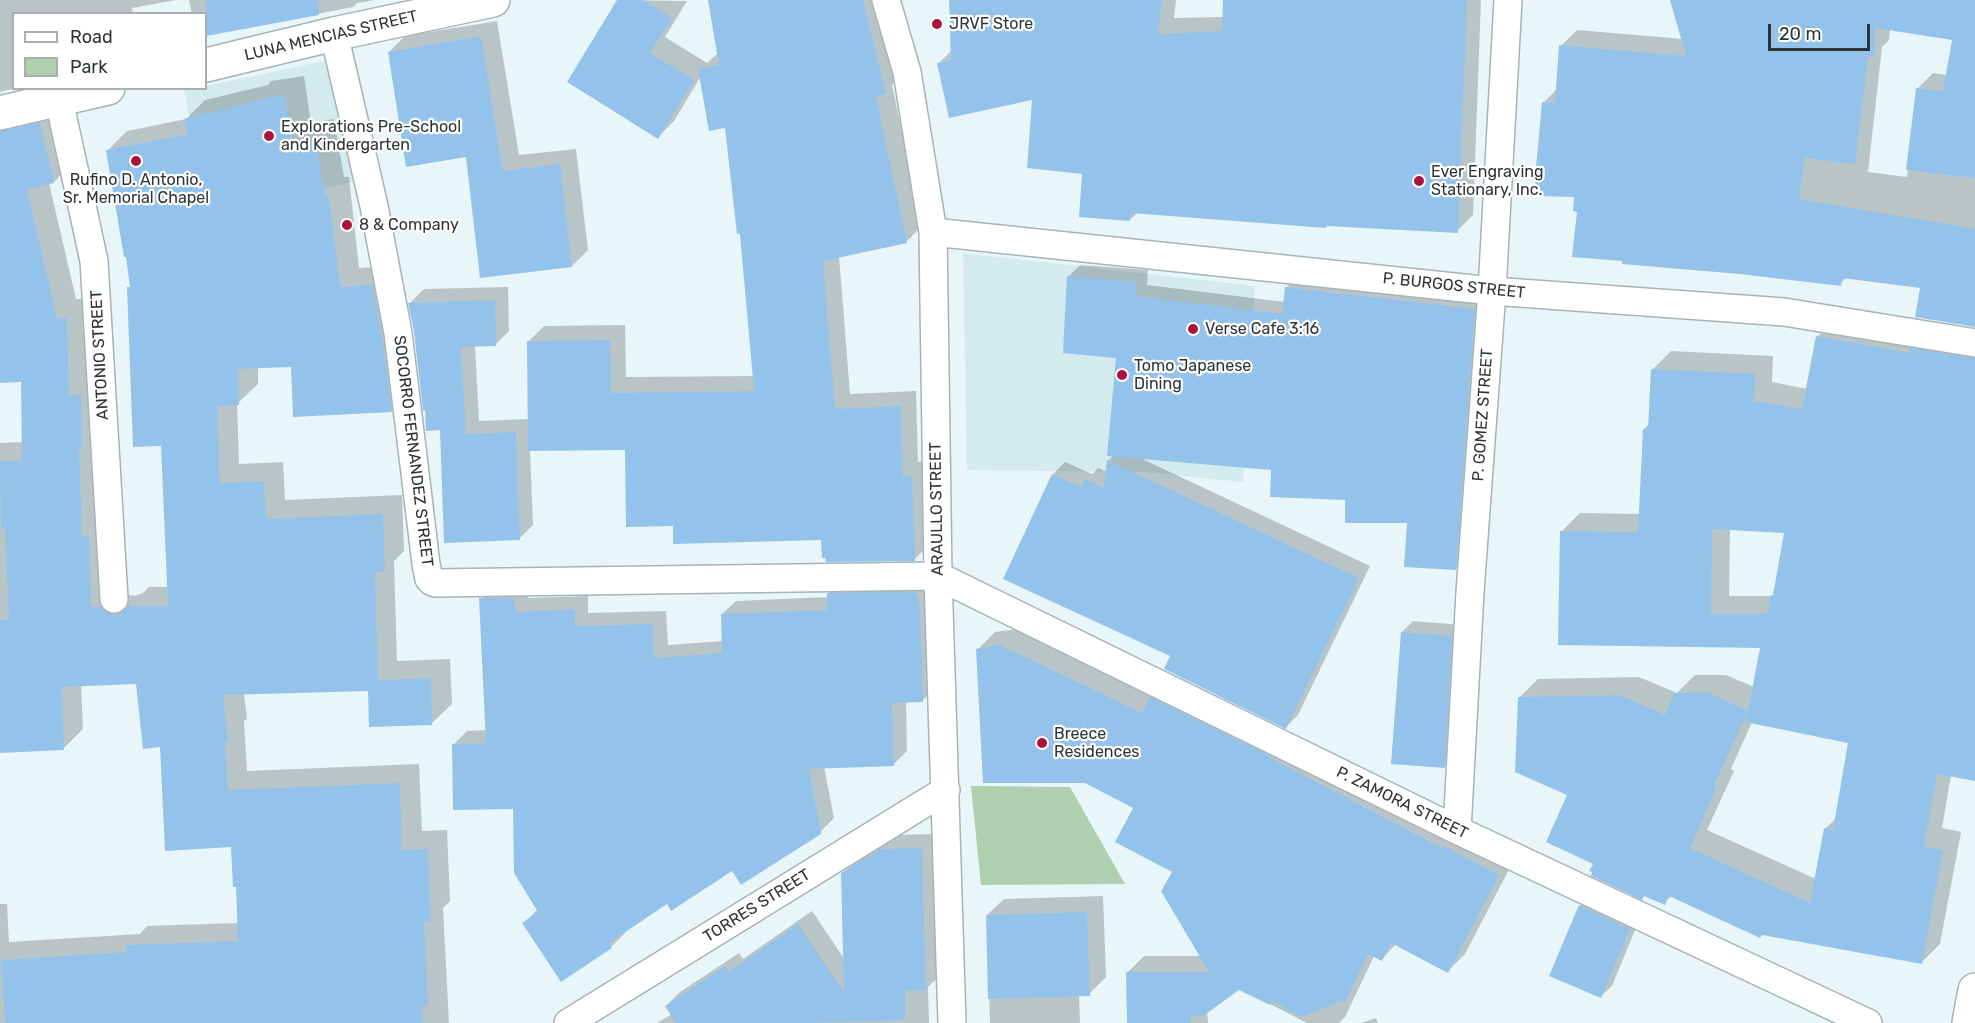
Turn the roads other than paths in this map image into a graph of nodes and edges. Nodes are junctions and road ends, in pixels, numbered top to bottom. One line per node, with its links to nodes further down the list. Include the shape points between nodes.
1 (493, 0): 4 (main road, LUNA MENCIAS STREET)
2 (886, 0): 9 (street, ARAULLO STREET, via 907,72)
3 (1508, 0): 10 (street, P. GOMEZ STREET)
4 (334, 34): 5 (main road, LUNA MENCIAS STREET); 12 (street, SOCORRO FERNANDEZ STREET, via 399,333 431,582)
5 (207, 65)
6 (103, 90): 7 (main road)
7 (61, 108): 8 (main road); 13 (street, ANTONIO STREET, via 94,261)
8 (0, 113)
9 (933, 232): 10 (street, P. BURGOS STREET); 12 (street, ARAULLO STREET)
10 (1492, 291): 11 (street, P. BURGOS STREET, via 1784,312); 15 (street, P. GOMEZ STREET, via 1467,592)
11 (1975, 343)
12 (938, 576): 14 (street, ARAULLO STREET); 15 (street, P. ZAMORA STREET)
13 (114, 599)
14 (946, 790): 17 (street, TORRES STREET); 18 (street, ARAULLO STREET)
15 (1457, 830): 19 (street, P. ZAMORA STREET)
16 (1975, 990): 20 (main road)
17 (568, 1023)
18 (952, 1023)
19 (1868, 1023)
20 (1969, 1023)

